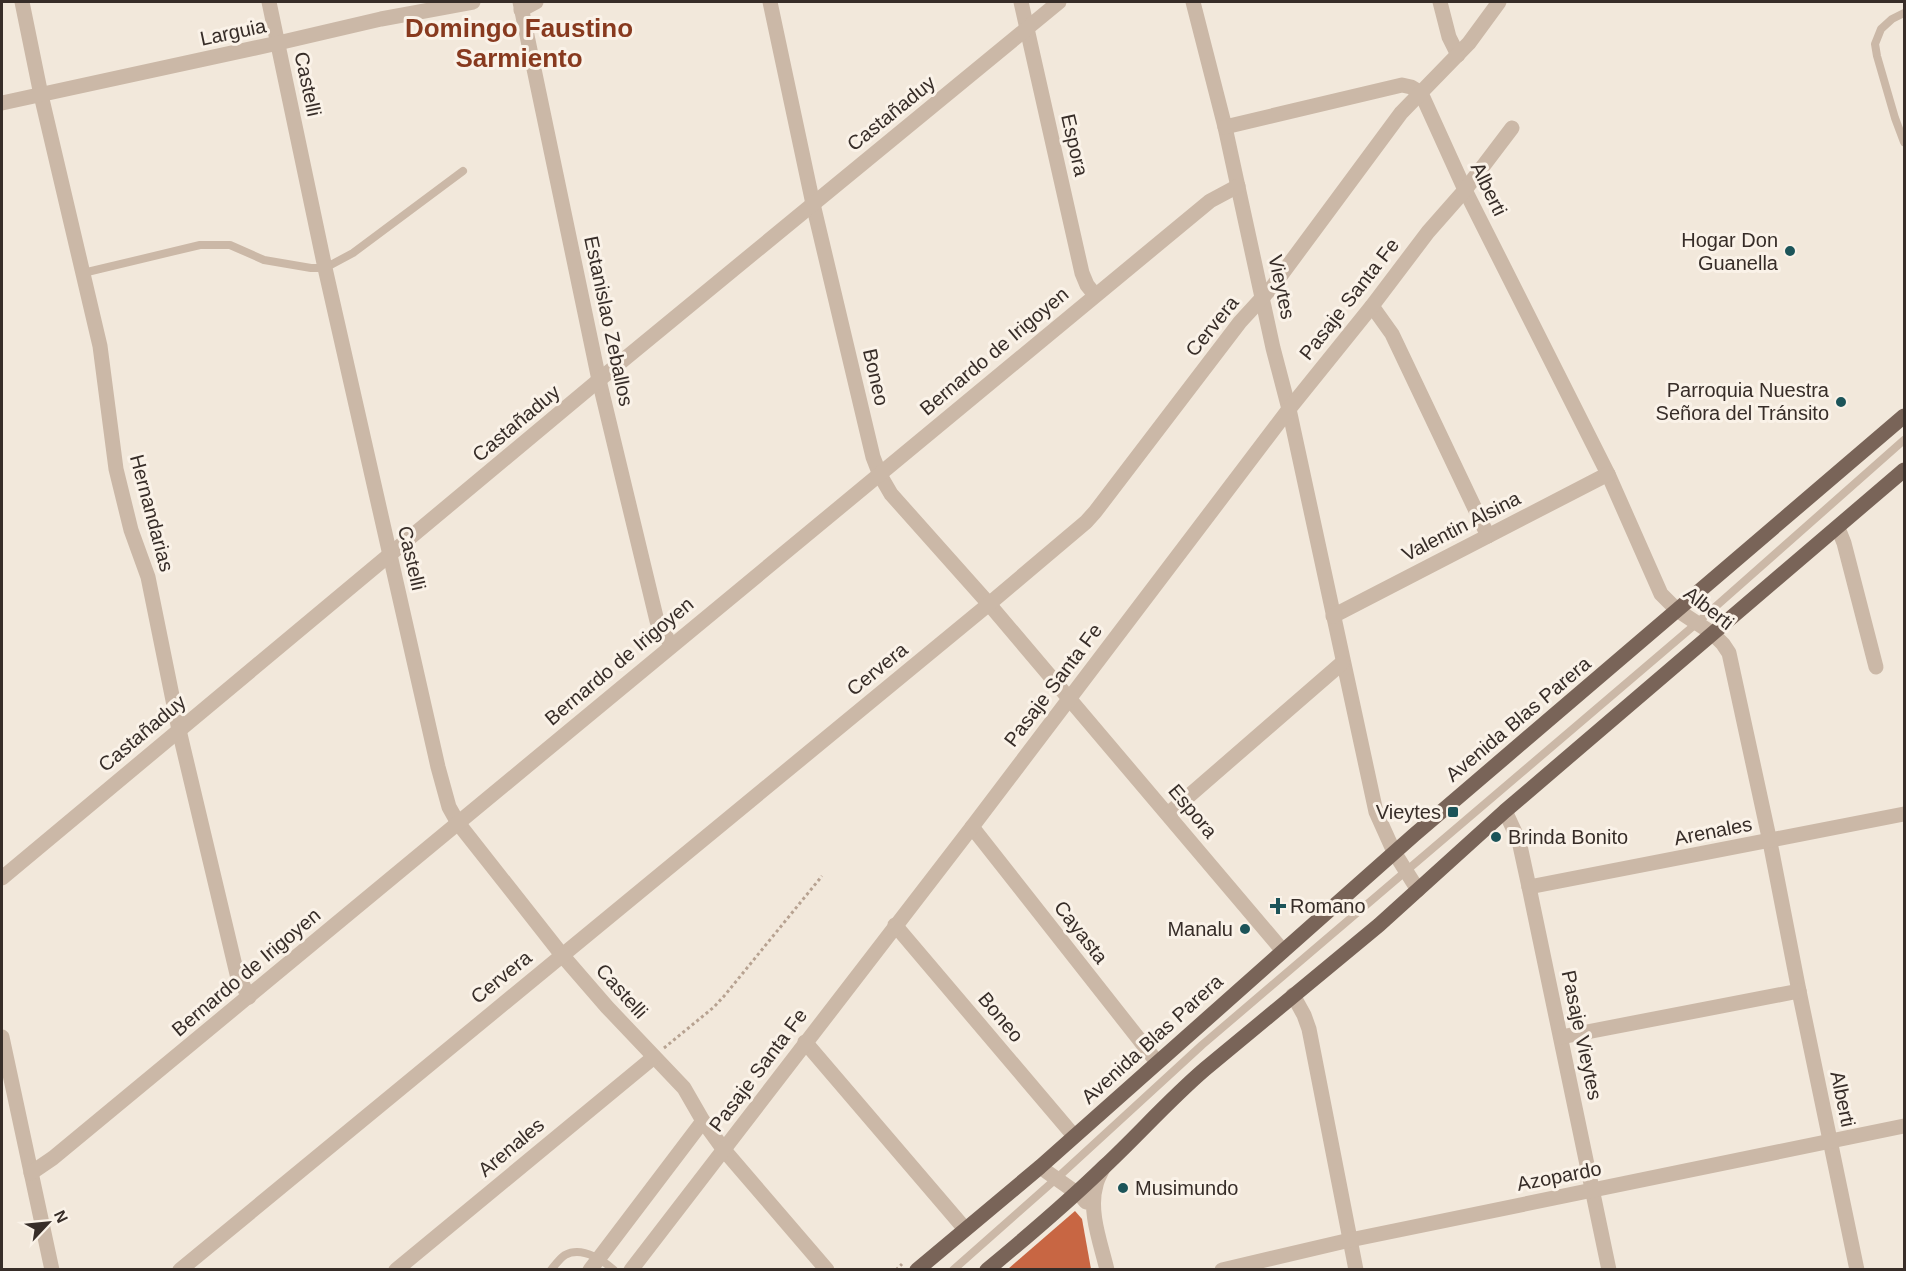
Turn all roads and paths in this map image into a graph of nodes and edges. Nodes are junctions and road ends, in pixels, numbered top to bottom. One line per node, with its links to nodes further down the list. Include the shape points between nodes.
1 (22, 2): 17 (street, Hernandarias)
2 (269, 2): 14 (street, Castelli)
3 (473, 2): 14 (street, Larguia)
4 (536, 2): 11 (street)
5 (770, 2): 25 (street, Boneo)
6 (1021, 2): 13 (street, Espora)
7 (1059, 2): 13 (street, Castañaduy)
8 (1193, 2): 19 (street, Vieytes)
9 (1440, 2): 15 (street)
10 (1499, 2): 15 (street, Cervera)
11 (521, 6): 31 (street, Estanislao Zeballos)
12 (1905, 13): 21 (lane, via 1881,29 1875,44)
13 (1027, 28): 25 (street, Castañaduy); 28 (street, Espora, via 1082,273)
14 (278, 43): 17 (street, Larguia); 26 (street, Castelli)
15 (1458, 55): 16 (street, Cervera)
16 (1421, 93): 19 (street, via 1402,85); 24 (street, Alberti); 29 (street, Cervera, via 1401,113)
17 (41, 95): 18 (street, Larguia); 27 (street, Hernandarias)
18 (2, 103)
19 (1225, 127): 23 (street, Vieytes)
20 (1512, 128): 24 (street, Pasaje Santa Fe)
21 (1905, 142)
22 (463, 171): 26 (lane, via 353,253)
23 (1238, 186): 28 (street, Bernardo de Irigoyen, via 1210,201); 29 (street, Vieytes)
24 (1465, 190): 30 (street, Pasaje Santa Fe, via 1443,212); 36 (street, Alberti)
25 (813, 204): 31 (street, Castañaduy); 37 (street, Boneo)
26 (325, 268): 27 (lane, via 264,260 219,244); 40 (street, Castelli)
27 (83, 273): 50 (street, Hernandarias, via 100,346 116,469 148,577)
28 (1095, 295): 37 (street, Bernardo de Irigoyen)
29 (1263, 297): 32 (street, Vieytes); 41 (street, Cervera, via 1095,512)
30 (1372, 306): 32 (street, Pasaje Santa Fe); 39 (street, via 1392,334)
31 (599, 380): 40 (street, Castañaduy); 46 (street, Estanislao Zeballos, via 657,621)
32 (1289, 409): 43 (street, Vieytes); 49 (street, Pasaje Santa Fe)
33 (1905, 416): 42 (main road, Avenida Blas Parera)
34 (1905, 440): 44 (lane)
35 (1905, 470): 38 (main road)
36 (1608, 474): 39 (street, Valentin Alsina); 42 (street, Alberti, via 1661,594)
37 (880, 475): 41 (street, Boneo, via 891,494); 46 (street, Bernardo de Irigoyen)
38 (1838, 528): 45 (main road); 48 (street)
39 (1488, 536): 43 (street, Valentin Alsina)
40 (390, 556): 50 (street, Castañaduy); 54 (street, Castelli, via 440,775)
41 (989, 604): 49 (street, Boneo); 65 (street, Cervera)
42 (1677, 610): 44 (street, Alberti); 57 (main road, Avenida Blas Parera)
43 (1333, 616): 47 (street, Vieytes)
44 (1697, 623): 45 (street, Alberti); 58 (lane)
45 (1712, 633): 51 (main road); 56 (street, Alberti, via 1729,653)
46 (670, 645): 54 (street, Bernardo de Irigoyen)
47 (1342, 663): 52 (street); 57 (street, Vieytes, via 1376,812)
48 (1876, 667)
49 (1069, 698): 52 (street, Espora); 55 (street, Pasaje Santa Fe)
50 (179, 729): 60 (street, Castañaduy); 68 (street, Hernandarias, via 237,974)
51 (1505, 811): 61 (street, Pasaje Vieytes, via 1519,841); 62 (main road)
52 (1168, 814): 64 (street, Espora)
53 (1905, 814): 56 (street, Arenales)
54 (458, 823): 65 (street, Castelli); 68 (street, Bernardo de Irigoyen)
55 (972, 826): 63 (street, Pasaje Santa Fe); 73 (street, Cayasta)
56 (1770, 842): 61 (street, Arenales); 66 (street, Alberti)
57 (1394, 852): 58 (street, Vieytes); 64 (main road, Avenida Blas Parera)
58 (1405, 873): 62 (street, Vieytes); 82 (lane, via 1202,1045)
59 (822, 876): 72 (path, via 714,1007)
60 (2, 878)
61 (1529, 887): 70 (street, Pasaje Vieytes)
62 (1418, 890): 67 (main road)
63 (895, 925): 71 (street, Pasaje Santa Fe); 76 (street, Boneo)
64 (1283, 951): 73 (main road, Avenida Blas Parera)
65 (562, 955): 72 (street, Castelli); 90 (street, Cervera)
66 (1799, 991): 70 (street); 77 (street, Alberti)
67 (1293, 995): 80 (main road, via 1182,1089); 87 (street, via 1309,1029)
68 (249, 997): 81 (street, Bernardo de Irigoyen)
69 (2, 1037): 81 (street)
70 (1561, 1037): 83 (street, Pasaje Vieytes)
71 (805, 1042): 78 (street, Pasaje Santa Fe); 86 (street)
72 (654, 1057): 74 (street, via 684,1088); 91 (street, Arenales)
73 (1157, 1062): 76 (main road, Avenida Blas Parera)
74 (703, 1121): 78 (street); 88 (street, Pasaje Santa Fe)
75 (1905, 1126): 77 (street, Azopardo)
76 (1074, 1136): 79 (main road, Avenida Blas Parera)
77 (1831, 1142): 83 (street, Azopardo); 103 (street, Alberti)
78 (724, 1150): 94 (street, Pasaje Santa Fe); 95 (street)
79 (1040, 1167): 82 (street); 86 (main road, Avenida Blas Parera)
80 (1104, 1167): 84 (main road); 85 (street, via 1094,1197)
81 (31, 1173): 89 (street)
82 (1057, 1178): 84 (street); 97 (lane)
83 (1593, 1191): 87 (street, Azopardo); 102 (street, Pasaje Vieytes)
84 (1076, 1192): 85 (street); 98 (main road)
85 (1096, 1221): 99 (street)
86 (965, 1229): 96 (main road, Avenida Blas Parera)
87 (1350, 1240): 100 (street, Azopardo); 101 (street)
88 (595, 1264): 92 (lane, via 580,1252 565,1255); 93 (lane)
89 (52, 1269)
90 (180, 1269)
91 (396, 1269)
92 (551, 1269)
93 (614, 1269)
94 (631, 1269)
95 (827, 1269)
96 (917, 1269)
97 (953, 1269)
98 (987, 1269)
99 (1107, 1269)
100 (1222, 1269)
101 (1356, 1269)
102 (1609, 1269)
103 (1857, 1269)

